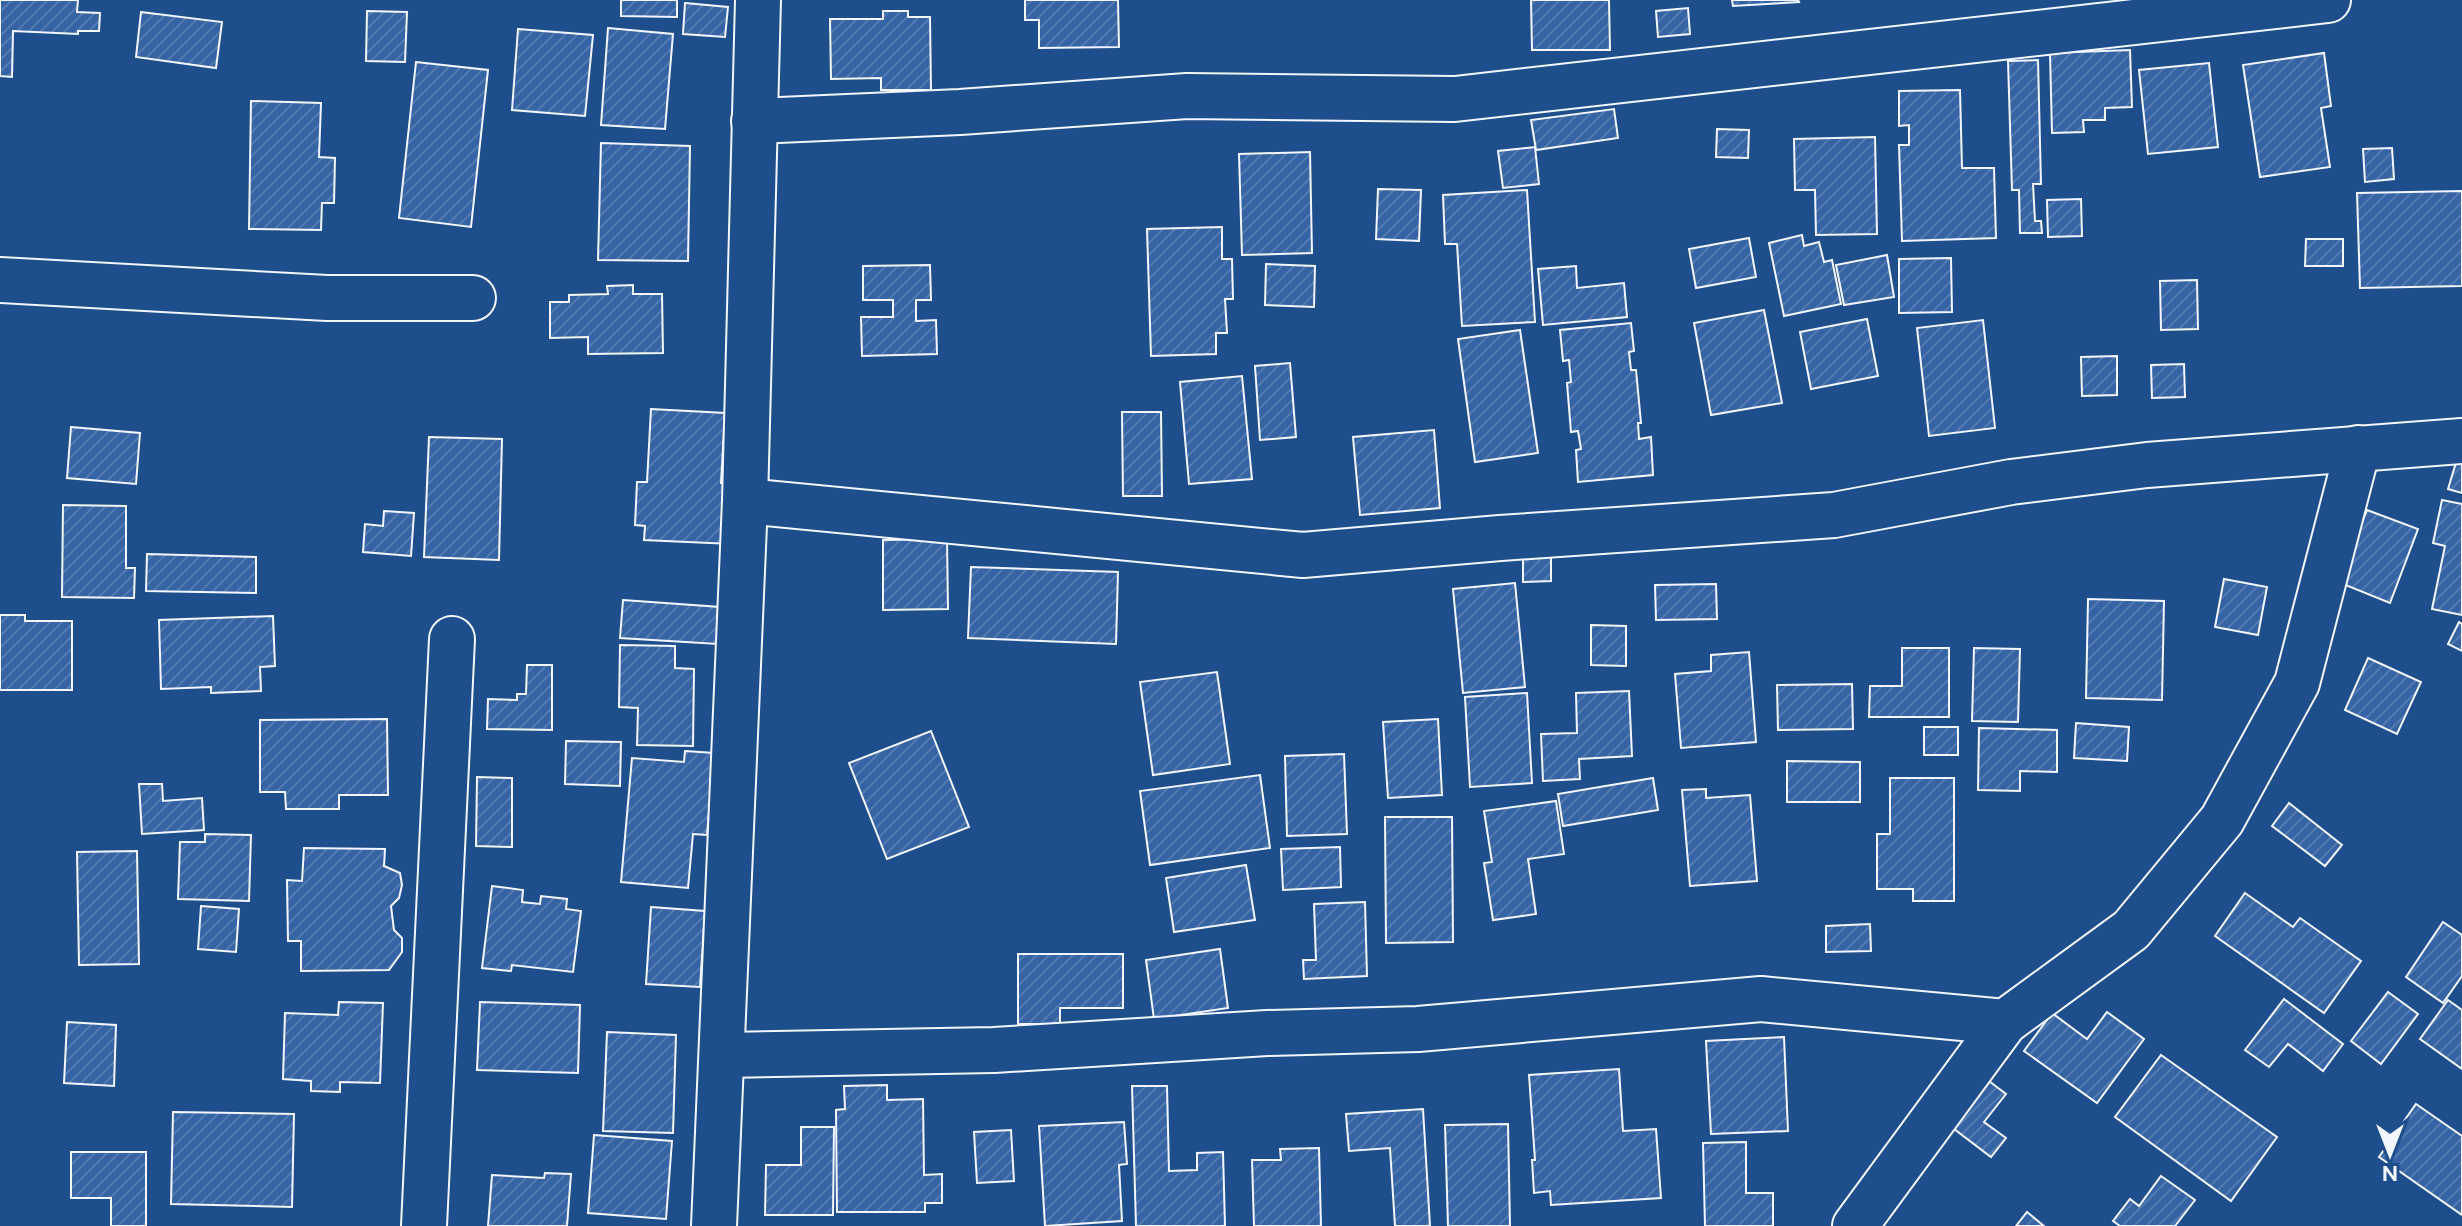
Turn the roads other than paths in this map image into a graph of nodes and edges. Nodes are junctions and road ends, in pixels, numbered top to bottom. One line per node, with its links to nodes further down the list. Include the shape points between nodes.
1 (758, 0): 3 (street)
2 (2328, 0): 3 (street, via 1455,99 1187,96)
3 (754, 121): 8 (street)
4 (0, 280): 5 (street, via 327,298)
5 (473, 298)
6 (2462, 441): 7 (street)
7 (2358, 448): 8 (street, via 2011,482 1834,515 1303,555); 10 (street, via 2297,683 2222,820 2131,930)
8 (745, 501): 11 (street)
9 (452, 639): 12 (street)
10 (2005, 1022): 11 (street, via 1761,999 1418,1029 994,1050); 14 (street)
11 (723, 1055): 13 (street)
12 (424, 1226)
13 (714, 1226)
14 (1855, 1226)

